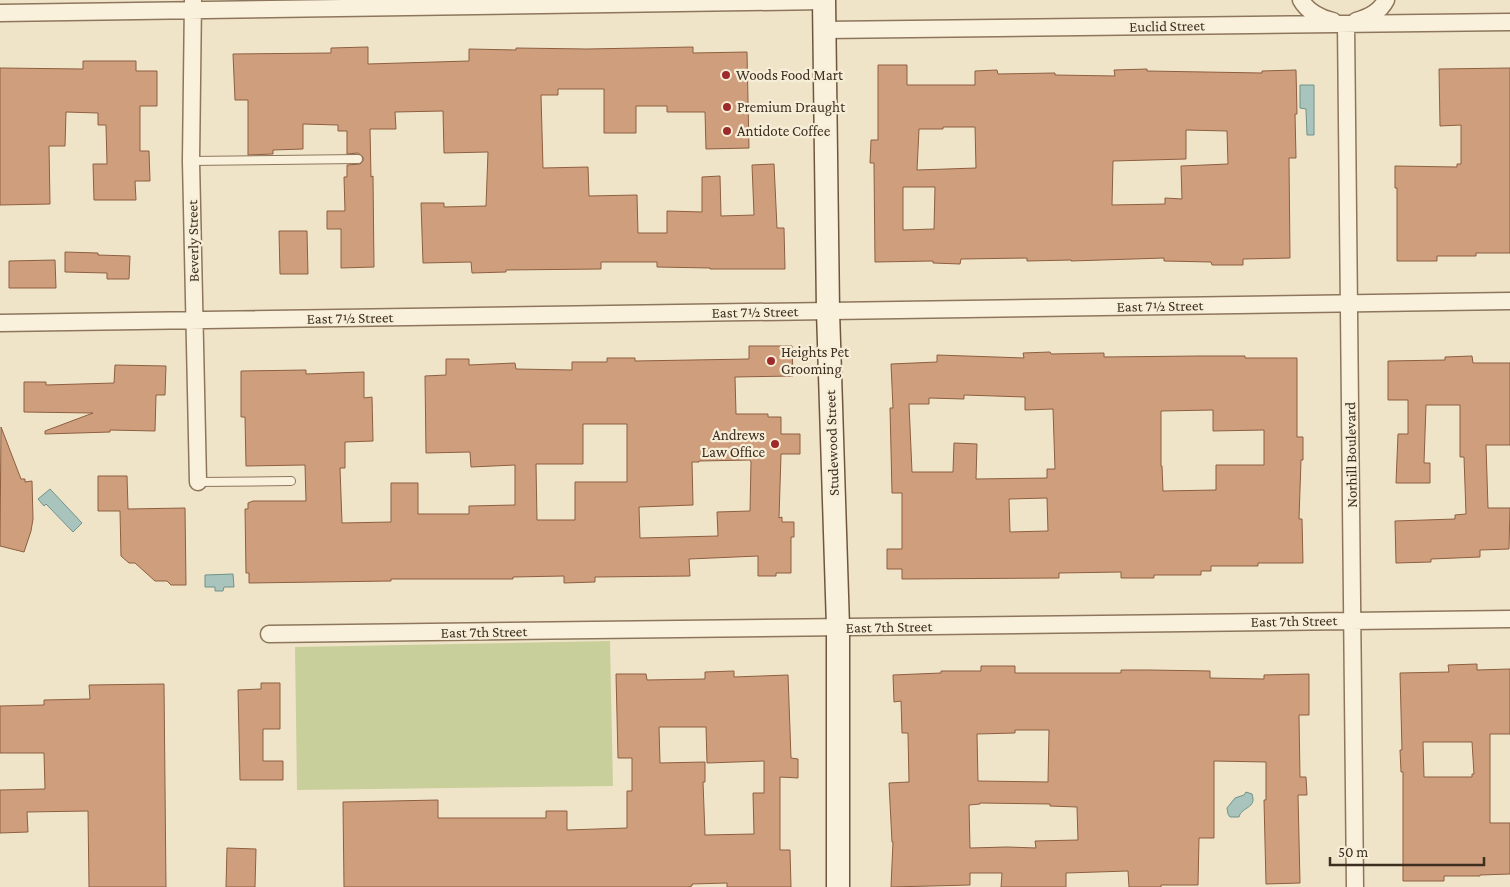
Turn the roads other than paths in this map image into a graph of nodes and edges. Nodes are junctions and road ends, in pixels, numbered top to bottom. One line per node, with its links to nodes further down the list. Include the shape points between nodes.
1 (1301, 0): 7 (street, via 1322,19)
2 (1386, 0): 7 (street, via 1369,17)
3 (824, 1): 4 (street); 8 (main road, Studewood Street)
4 (194, 5): 5 (street); 10 (street, Beverly Street)
5 (0, 13)
6 (1510, 22): 7 (street, Euclid Street)
7 (1346, 24): 8 (street, Euclid Street); 12 (street, Norhill Boulevard)
8 (825, 30): 13 (main road, Studewood Street)
9 (358, 159): 10 (lane)
10 (191, 161): 14 (street, Beverly Street)
11 (1510, 300): 12 (street, East 7½ Street)
12 (1349, 303): 13 (street, East 7½ Street); 19 (street, Norhill Boulevard)
13 (828, 311): 14 (street, East 7½ Street); 20 (main road, Studewood Street)
14 (194, 321): 15 (street, East 7½ Street); 17 (street, Beverly Street)
15 (0, 323)
16 (291, 481): 17 (lane)
17 (198, 482)
18 (1510, 619): 19 (street, East 7th Street)
19 (1353, 621): 20 (street, East 7th Street); 23 (street, Norhill Boulevard)
20 (838, 627): 21 (street, East 7th Street); 22 (main road, Studewood Street)
21 (269, 634)
22 (838, 887)
23 (1356, 887)

